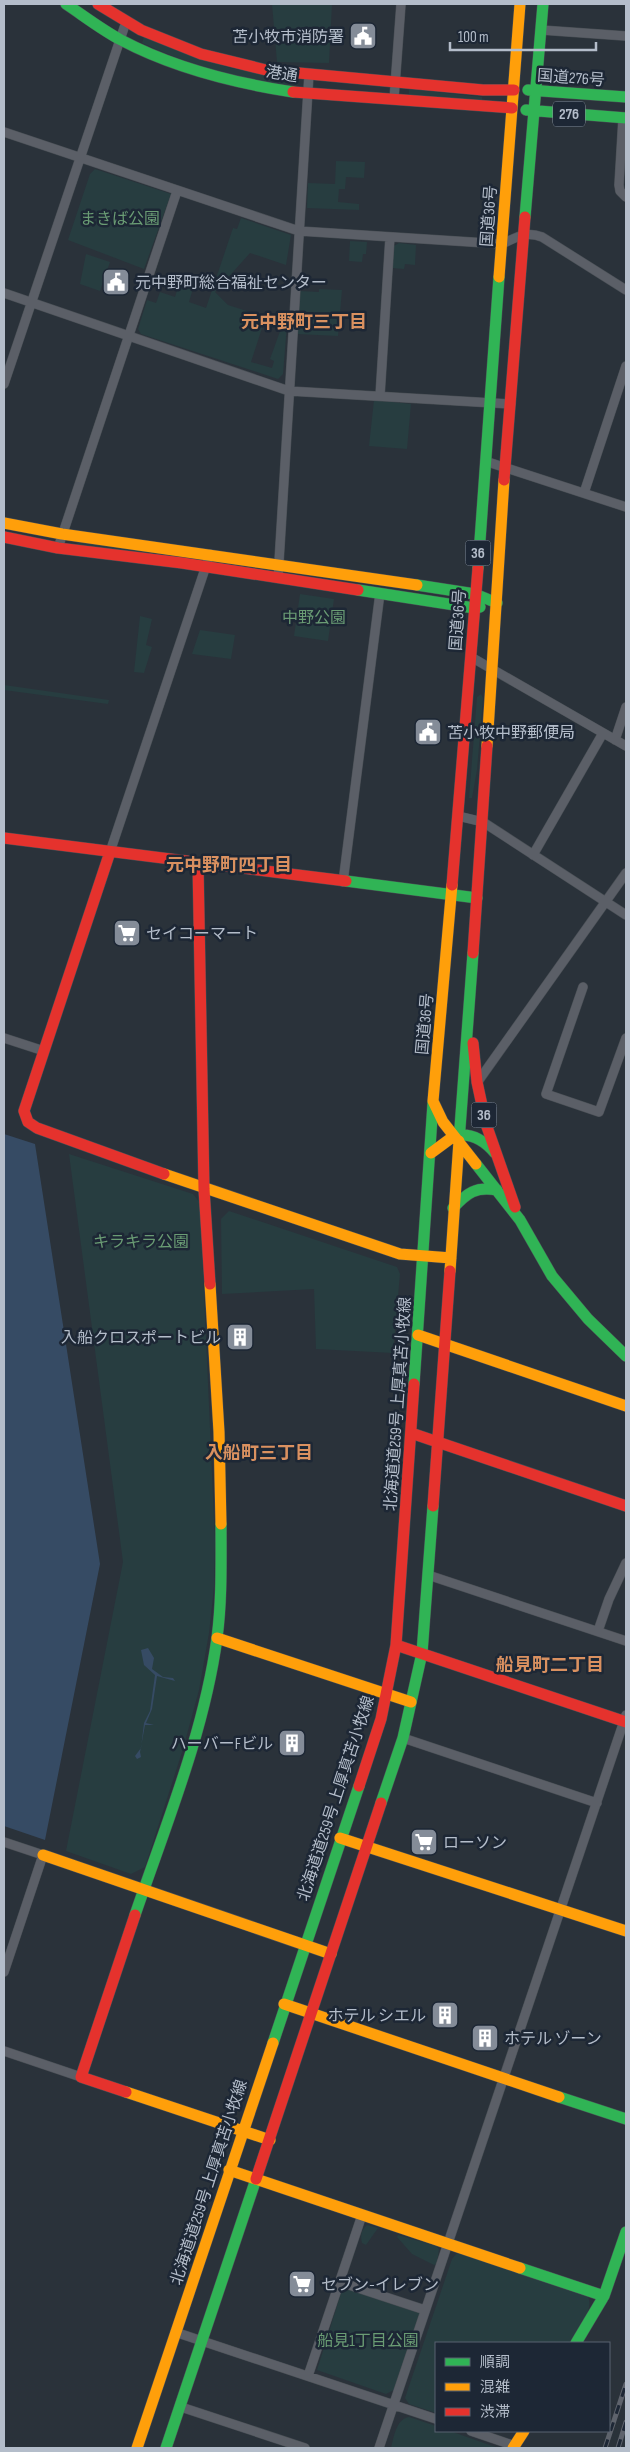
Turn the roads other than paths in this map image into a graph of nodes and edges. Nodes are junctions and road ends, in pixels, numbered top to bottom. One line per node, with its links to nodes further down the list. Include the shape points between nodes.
1 (66, 4): 9 (main road, 港通)
2 (98, 4): 6 (main road, 港通)
3 (401, 4): 11 (street)
4 (520, 4): 12 (main road, 国道36号 / 36)
5 (543, 4): 7 (main road, 36)
6 (126, 22): 9 (street); 10 (main road, 港通, via 200,54 266,70)
7 (541, 30): 8 (street); 13 (main road, 36)
8 (626, 36)
9 (120, 40): 14 (main road, 港通, via 179,65 234,81); 21 (street)
10 (309, 74): 11 (main road, 港通); 14 (street)
11 (395, 80): 12 (main road, 港通, via 483,90); 16 (street)
12 (514, 90): 13 (main road, 国道276号 / 276); 17 (main road, 国道36号 / 36)
13 (536, 90): 15 (main road, 国道276号 / 276); 18 (main road, 36)
14 (308, 94): 16 (main road, 港通); 24 (street)
15 (626, 97)
16 (394, 99): 17 (main road, 港通)
17 (512, 108): 18 (main road, 276); 27 (main road, 国道36号 / 36)
18 (534, 110): 19 (main road, 276); 25 (main road, 36)
19 (625, 118): 23 (street, via 619,185)
20 (4, 132): 21 (street)
21 (80, 158): 22 (street); 30 (street)
22 (177, 191): 24 (street); 31 (street)
23 (626, 197)
24 (299, 231): 26 (street); 34 (street)
25 (524, 233): 27 (street); 28 (street, via 542,237); 37 (main road, 36)
26 (390, 237): 27 (street); 35 (street)
27 (502, 244): 36 (main road, 国道36号 / 36)
28 (626, 290)
29 (4, 293): 30 (street)
30 (31, 302): 31 (street); 33 (street)
31 (129, 335): 34 (street); 43 (street)
32 (626, 366): 40 (street)
33 (4, 384)
34 (289, 391): 35 (street); 47 (street)
35 (380, 396): 36 (street)
36 (490, 403): 37 (street); 38 (main road, 国道36号 / 36)
37 (510, 404): 39 (main road, 36)
38 (485, 461): 39 (street); 51 (main road, 国道36号 / 36)
39 (505, 467): 40 (street); 52 (main road, 36)
40 (584, 493): 41 (street)
41 (626, 507)
42 (4, 523): 43 (main road)
43 (62, 534): 45 (street); 46 (main road)
44 (4, 537): 45 (main road)
45 (58, 548): 48 (main road)
46 (210, 554): 47 (main road); 48 (street)
47 (279, 564): 49 (street); 51 (main road)
48 (205, 567): 49 (main road); 63 (street)
49 (278, 578): 50 (main road)
50 (380, 593): 53 (main road); 67 (street)
51 (475, 594): 52 (main road); 53 (main road, 国道36号 / 36)
52 (497, 603): 53 (main road); 55 (main road, 36)
53 (474, 608): 54 (main road, 国道36号 / 36)
54 (471, 657): 55 (street); 60 (main road, 国道36号 / 36)
55 (493, 670): 57 (street); 61 (main road, 36)
56 (626, 707): 58 (street)
57 (603, 733): 58 (street); 64 (street)
58 (615, 740): 59 (street)
59 (626, 746)
60 (458, 816): 61 (street); 68 (main road, 国道36号 / 36)
61 (483, 822): 64 (street); 69 (main road, 36)
62 (4, 838): 63 (main road)
63 (110, 852): 65 (main road); 76 (main road)
64 (533, 854): 70 (street)
65 (198, 864): 67 (main road); 82 (main road)
66 (626, 873): 70 (street)
67 (343, 882): 68 (main road)
68 (452, 895): 69 (main road); 78 (main road, 国道36号 / 36)
69 (477, 898): 73 (main road, 36)
70 (605, 901): 71 (street); 77 (street)
71 (626, 915)
72 (583, 987): 75 (street, via 546,1094 599,1112)
73 (469, 1004): 77 (main road, 36); 79 (main road, 36)
74 (4, 1038): 76 (street)
75 (626, 1038)
76 (44, 1051): 82 (main road, via 24,1111 28,1122)
77 (477, 1082): 81 (main road, 36, via 486,1124)
78 (433, 1101): 79 (main road, 36, via 443,1122); 80 (main road, 北海道道259号 上厚真苫小牧線)
79 (457, 1137): 80 (main road); 81 (main road, 36, via 479,1138); 83 (main road, 36); 84 (main road)
80 (431, 1153): 86 (main road, 北海道道259号 上厚真苫小牧線)
81 (499, 1158): 85 (main road, 36)
82 (204, 1189): 86 (main road, via 400,1254); 98 (main road, via 218,1432 222,1586)
83 (497, 1190): 84 (main road, via 484,1186 469,1191); 85 (main road, 36)
84 (454, 1208): 87 (main road)
85 (520, 1220): 90 (main road, 36, via 552,1276 588,1320)
86 (423, 1256): 87 (main road); 88 (main road, 北海道道259号 上厚真苫小牧線)
87 (450, 1258): 89 (main road)
88 (418, 1335): 89 (main road); 92 (main road, 北海道道259号 上厚真苫小牧線)
89 (444, 1343): 91 (main road); 93 (main road)
90 (626, 1356)
91 (626, 1406)
92 (411, 1433): 93 (main road); 100 (main road, 北海道道259号 上厚真苫小牧線)
93 (437, 1442): 94 (main road); 96 (main road)
94 (626, 1506)
95 (626, 1563): 97 (street)
96 (428, 1575): 97 (street); 101 (main road)
97 (598, 1631): 99 (street)
98 (217, 1638): 102 (main road); 111 (main road, via 205,1701)
99 (626, 1640)
100 (396, 1644): 101 (main road); 102 (main road, 北海道道259号 上厚真苫小牧線)
101 (422, 1653): 103 (main road); 104 (main road)
102 (386, 1694): 103 (main road); 107 (main road, 北海道道259号 上厚真苫小牧線)
103 (411, 1702): 105 (main road)
104 (626, 1720): 106 (street)
105 (403, 1738): 106 (street); 109 (main road)
106 (597, 1803): 112 (street)
107 (340, 1838): 109 (main road); 114 (main road, 北海道道259号 上厚真苫小牧線)
108 (4, 1842): 110 (street)
109 (365, 1846): 112 (main road); 116 (main road)
110 (43, 1855): 111 (main road); 115 (street)
111 (144, 1890): 114 (main road); 121 (main road)
112 (561, 1909): 113 (main road); 122 (street)
113 (626, 1931)
114 (304, 1945): 116 (main road); 118 (main road, 北海道道259号 上厚真苫小牧線)
115 (8, 1948): 117 (street)
116 (331, 1954): 119 (main road)
117 (4, 1972)
118 (284, 2004): 119 (main road); 124 (main road, 北海道道259号 上厚真苫小牧線)
119 (312, 2013): 122 (main road); 125 (main road)
120 (4, 2051): 121 (street)
121 (81, 2077): 124 (main road)
122 (504, 2078): 123 (main road); 130 (street)
123 (626, 2118)
124 (242, 2130): 125 (main road); 126 (main road, 北海道道259号 上厚真苫小牧線)
125 (270, 2140): 127 (main road)
126 (229, 2170): 127 (main road); 134 (main road, 北海道道259号 上厚真苫小牧線)
127 (257, 2179): 128 (main road); 135 (main road)
128 (362, 2215): 130 (main road); 131 (street)
129 (626, 2232): 132 (main road)
130 (448, 2244): 132 (main road); 133 (street)
131 (340, 2282): 133 (street); 137 (street)
132 (604, 2296): 136 (main road)
133 (426, 2310): 138 (street)
134 (175, 2332): 135 (street); 144 (main road, 北海道道259号 上厚真苫小牧線)
135 (203, 2342): 137 (street); 139 (main road)
136 (577, 2342)
137 (308, 2376): 138 (street)
138 (393, 2405): 140 (street); 147 (street)
139 (181, 2407): 145 (main road); 146 (street)
140 (435, 2419)
141 (473, 2432): 143 (street)
142 (523, 2432): 143 (main road)
143 (514, 2447)
144 (137, 2448)
145 (166, 2448)
146 (305, 2448)
147 (379, 2448)

